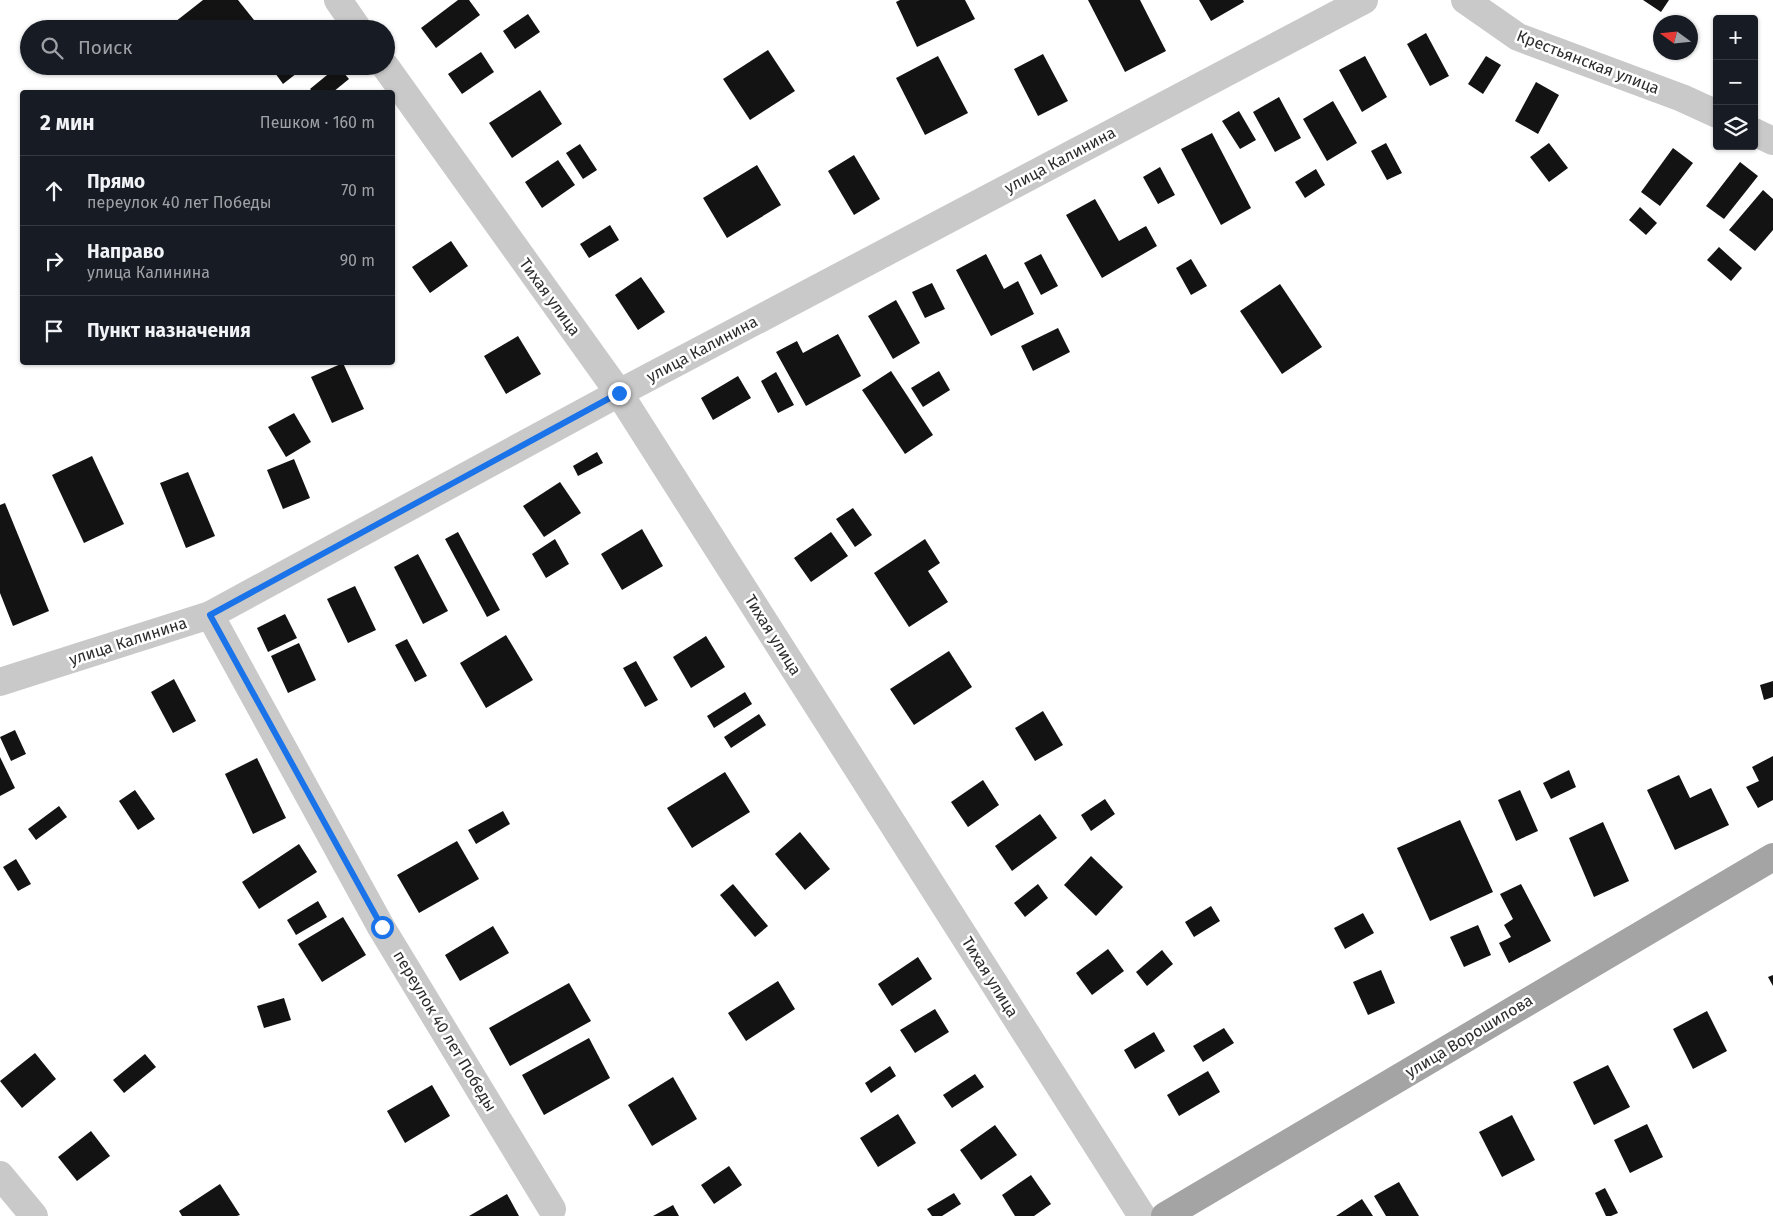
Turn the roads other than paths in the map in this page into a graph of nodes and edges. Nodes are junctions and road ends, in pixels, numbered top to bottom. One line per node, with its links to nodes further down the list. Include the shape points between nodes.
1 (338, 0): 4 (street)
2 (1364, 0): 9 (street, улица Калинина)
3 (1465, 0): 6 (street, Крестьянская улица, via 1518,37)
4 (352, 20)
5 (391, 75): 9 (street, Тихая улица)
6 (1713, 112)
7 (1758, 134): 8 (street)
8 (1773, 140)
9 (619, 393): 10 (street, улица Калинина); 16 (street, Тихая улица)
10 (210, 615): 11 (street, улица Калинина); 14 (street, переулок 40 лет Победы, via 382,927)
11 (0, 682)
12 (1773, 857): 17 (main road, улица Ворошилова)
13 (0, 1175): 15 (street)
14 (552, 1209)
15 (34, 1216)
16 (1142, 1216)
17 (1165, 1216)

